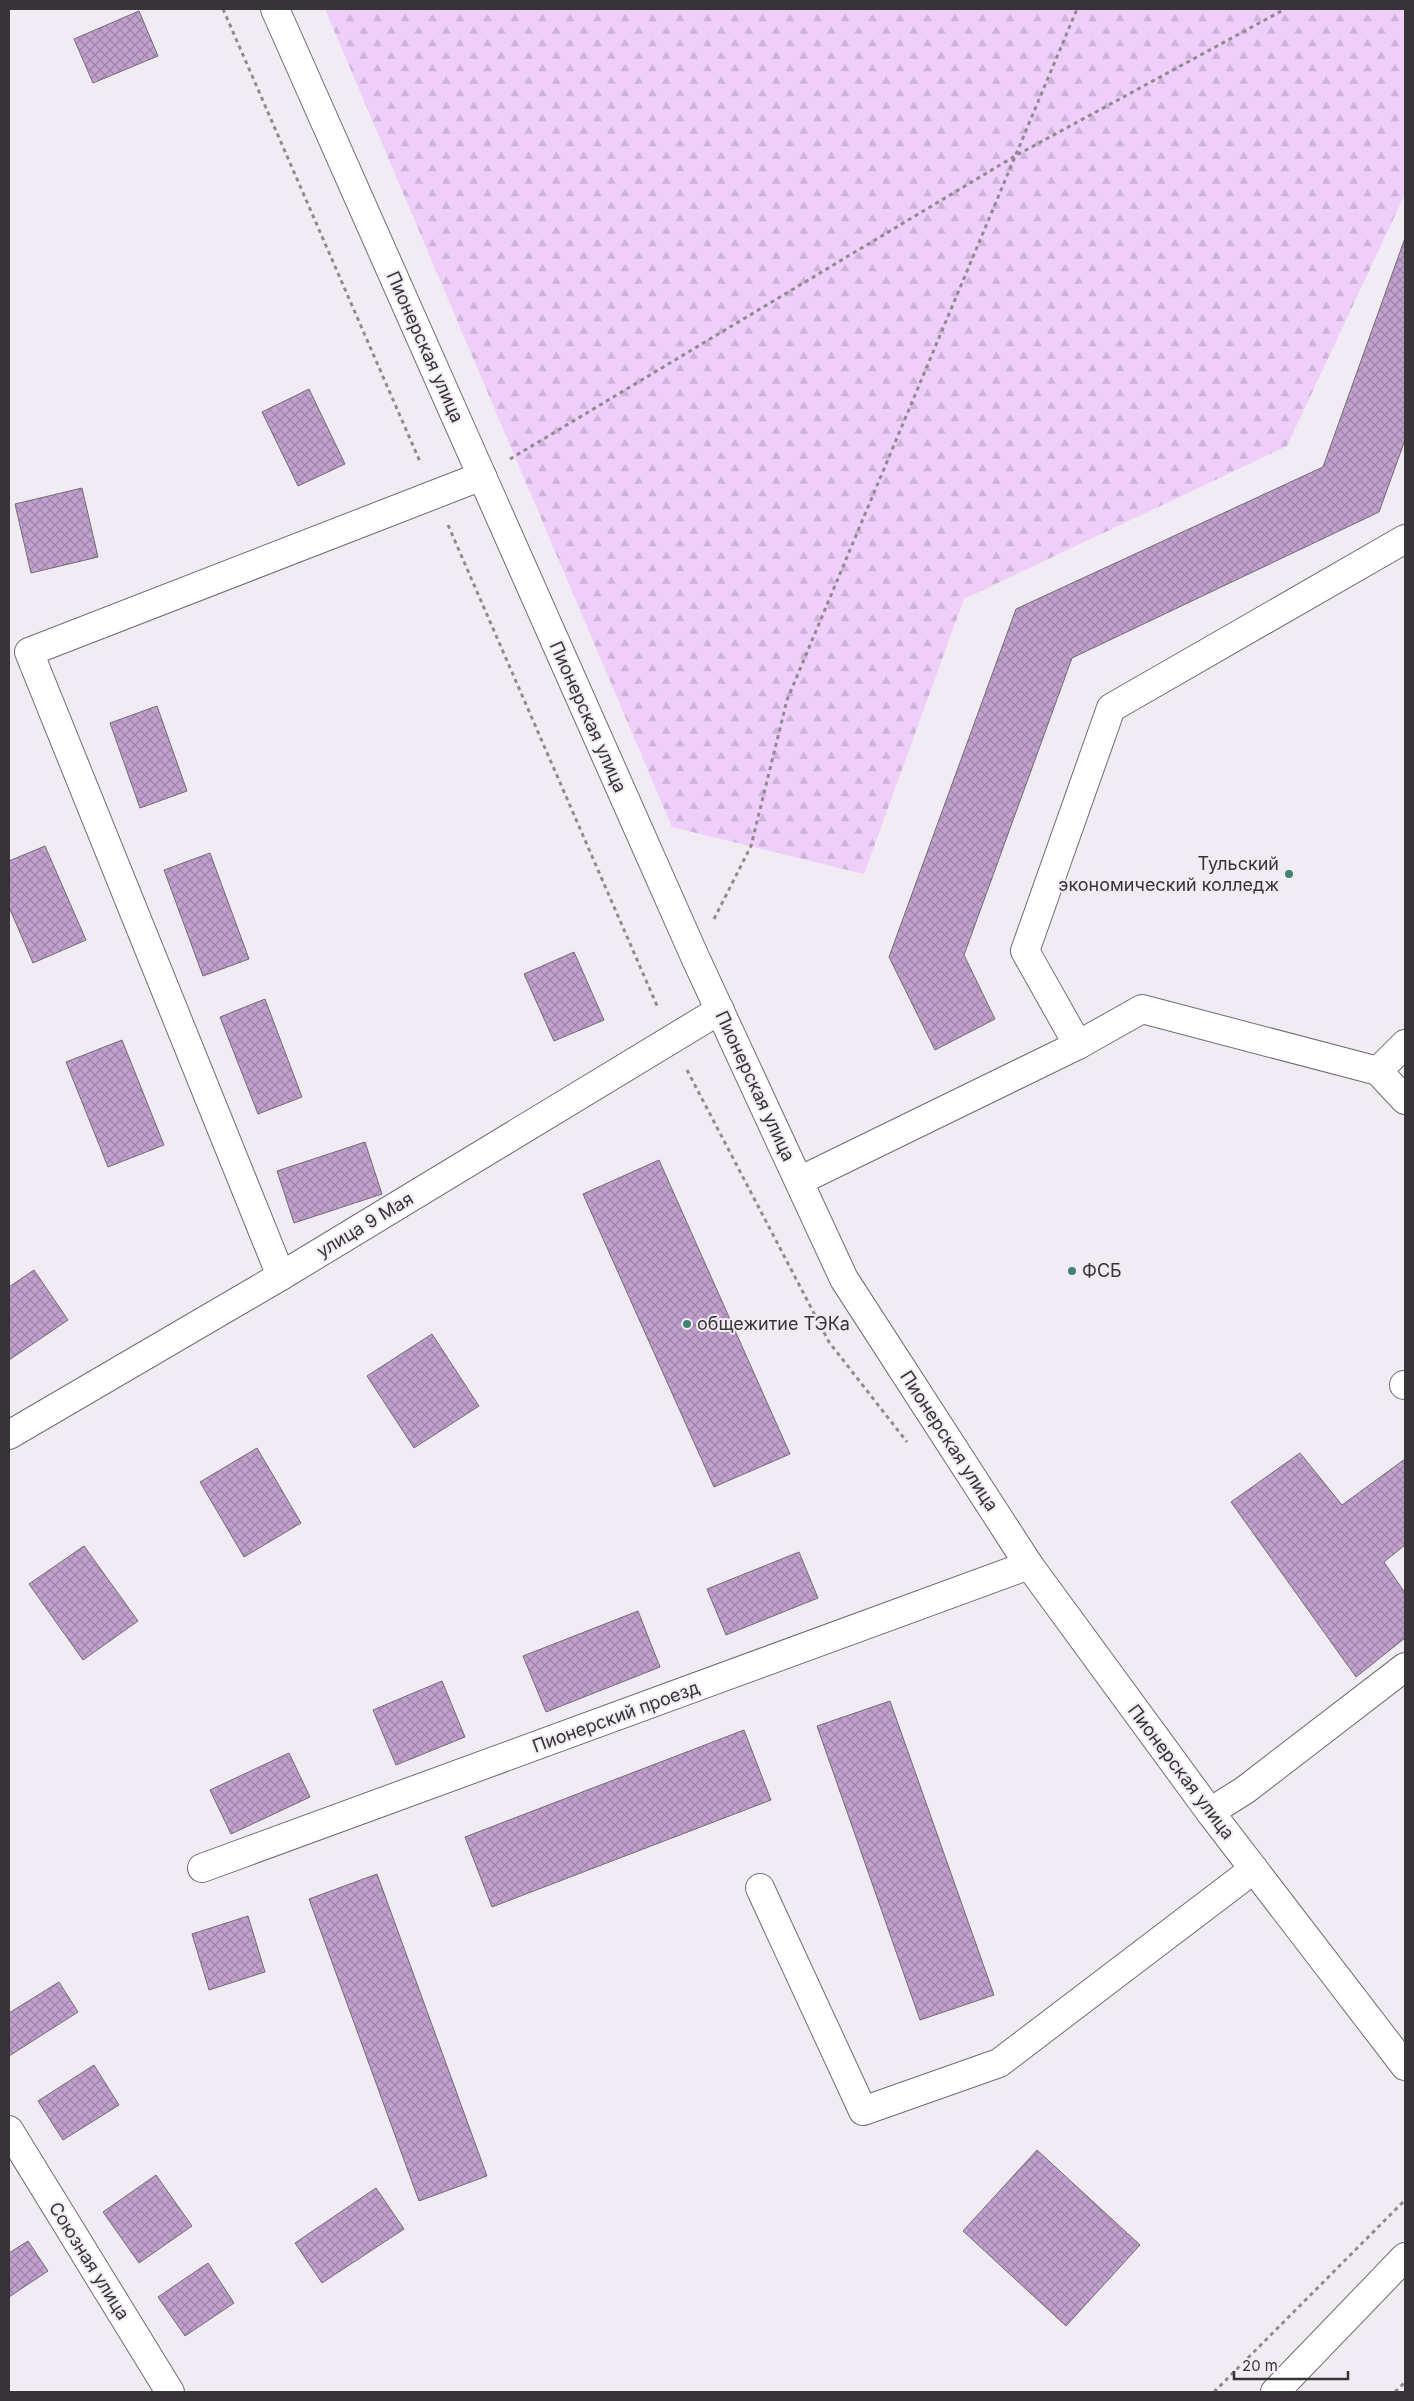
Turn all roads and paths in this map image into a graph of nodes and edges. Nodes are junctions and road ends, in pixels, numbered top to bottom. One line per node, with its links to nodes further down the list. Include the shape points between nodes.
1 (275, 9): 5 (street, Пионерская улица)
2 (1077, 9): 4 (path)
3 (1285, 9): 4 (path)
4 (1015, 156): 5 (path); 7 (path, via 787,700 751,846)
5 (482, 476): 7 (street, Пионерская улица); 14 (street, via 29,652)
6 (1405, 539): 10 (street, via 1111,708 1025,951)
7 (695, 957): 8 (street, Пионерская улица)
8 (720, 1010): 13 (street, Пионерская улица); 14 (street, улица 9 Мая)
9 (1405, 1044): 11 (street)
10 (1078, 1045): 11 (street, via 1142,1009); 13 (street)
11 (1378, 1071): 12 (street)
12 (1405, 1100)
13 (799, 1181): 16 (street, Пионерская улица, via 844,1279)
14 (281, 1276): 15 (street, улица 9 Мая)
15 (9, 1435)
16 (1029, 1565): 18 (street, Пионерская улица); 19 (street, Пионерский проезд)
17 (1405, 1667): 18 (street, via 1245,1790)
18 (1210, 1812): 20 (street, Пионерская улица)
19 (202, 1868)
20 (1254, 1869): 21 (street, via 999,2063 863,2111); 22 (street, Пионерская улица)
21 (760, 1888)
22 (1405, 2066)
23 (9, 2130): 27 (street, Союзная улица)
24 (1405, 2200): 28 (path)
25 (1405, 2257): 29 (street)
26 (1405, 2382): 30 (path)
27 (170, 2392)
28 (1214, 2392)
29 (1275, 2392)
30 (1395, 2392)

